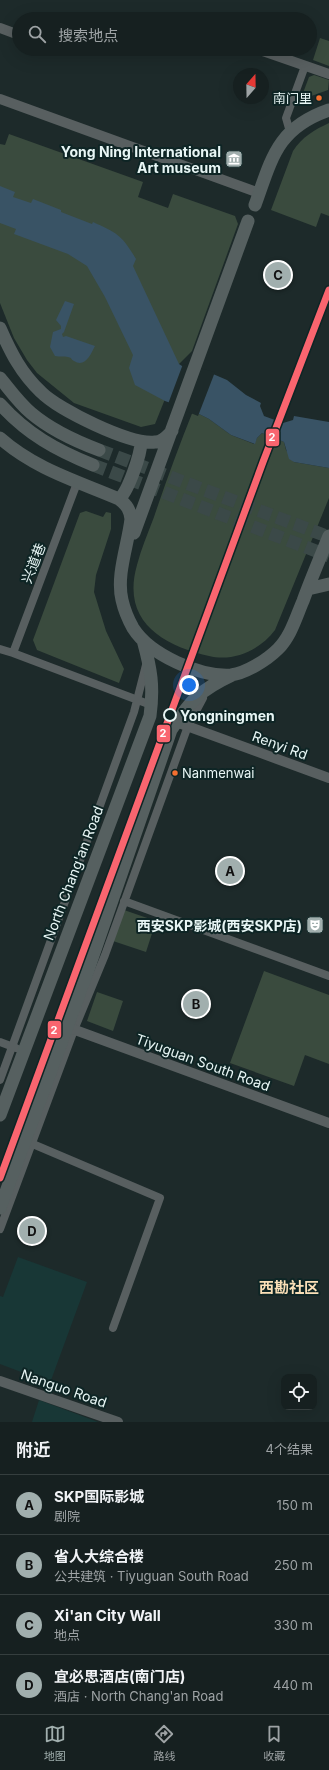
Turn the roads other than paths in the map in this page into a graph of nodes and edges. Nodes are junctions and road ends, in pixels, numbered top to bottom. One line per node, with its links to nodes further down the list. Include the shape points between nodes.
1 (0, 28): 2 (street)
2 (12, 32)
3 (277, 56): 4 (street)
4 (305, 66): 5 (street); 8 (street, via 286,118)
5 (329, 74)
6 (0, 99): 9 (street)
7 (329, 110): 8 (main road, via 308,119)
8 (290, 132): 9 (main road, via 280,143 271,160)
9 (257, 199)
10 (248, 221): 14 (main road)
11 (0, 328): 16 (main road, via 15,362 42,393 77,416)
12 (0, 378): 17 (main road, via 31,413 76,441)
13 (0, 404): 18 (main road, via 29,432 54,448)
14 (172, 431): 16 (main road, via 163,440); 22 (main road)
15 (0, 438): 19 (main road, via 46,470)
16 (141, 442): 20 (main road, via 131,476 123,496)
17 (99, 450)
18 (93, 465)
19 (77, 483): 20 (main road); 27 (street, 兴道巷)
20 (119, 499): 22 (main road, via 126,504 131,519)
21 (329, 536): 24 (main road)
22 (125, 558): 25 (main road, via 120,580 122,598 126,612)
23 (329, 584): 24 (main road)
24 (308, 589): 29 (main road, via 291,630 279,648 266,660)
25 (143, 640): 28 (main road, North Chang'an Road); 29 (main road, via 158,652 190,668)
26 (0, 649): 27 (street)
27 (13, 653): 30 (street)
28 (147, 654): 30 (street); 31 (main road, North Chang'an Road, via 153,685)
29 (226, 677): 32 (main road, via 194,697)
30 (138, 700): 31 (street); 38 (street)
31 (151, 705): 38 (main road, North Chang'an Road, via 150,716)
32 (182, 724): 33 (street, Renyi Rd); 34 (street); 36 (main road, via 172,730)
33 (329, 778)
34 (124, 901): 35 (street); 36 (street, via 105,955)
35 (329, 976)
36 (70, 1028): 41 (street, Tiyuguan South Road); 42 (main road)
37 (0, 1042): 38 (street)
38 (18, 1049): 39 (street); 40 (main road, North Chang'an Road)
39 (0, 1080)
40 (0, 1115)
41 (329, 1123)
42 (28, 1142): 43 (main road); 44 (street); 45 (street, via 160,1198)
43 (0, 1208)
44 (0, 1230)
45 (113, 1328)
46 (0, 1380): 47 (street, Nanguo Road)
47 (118, 1422)

